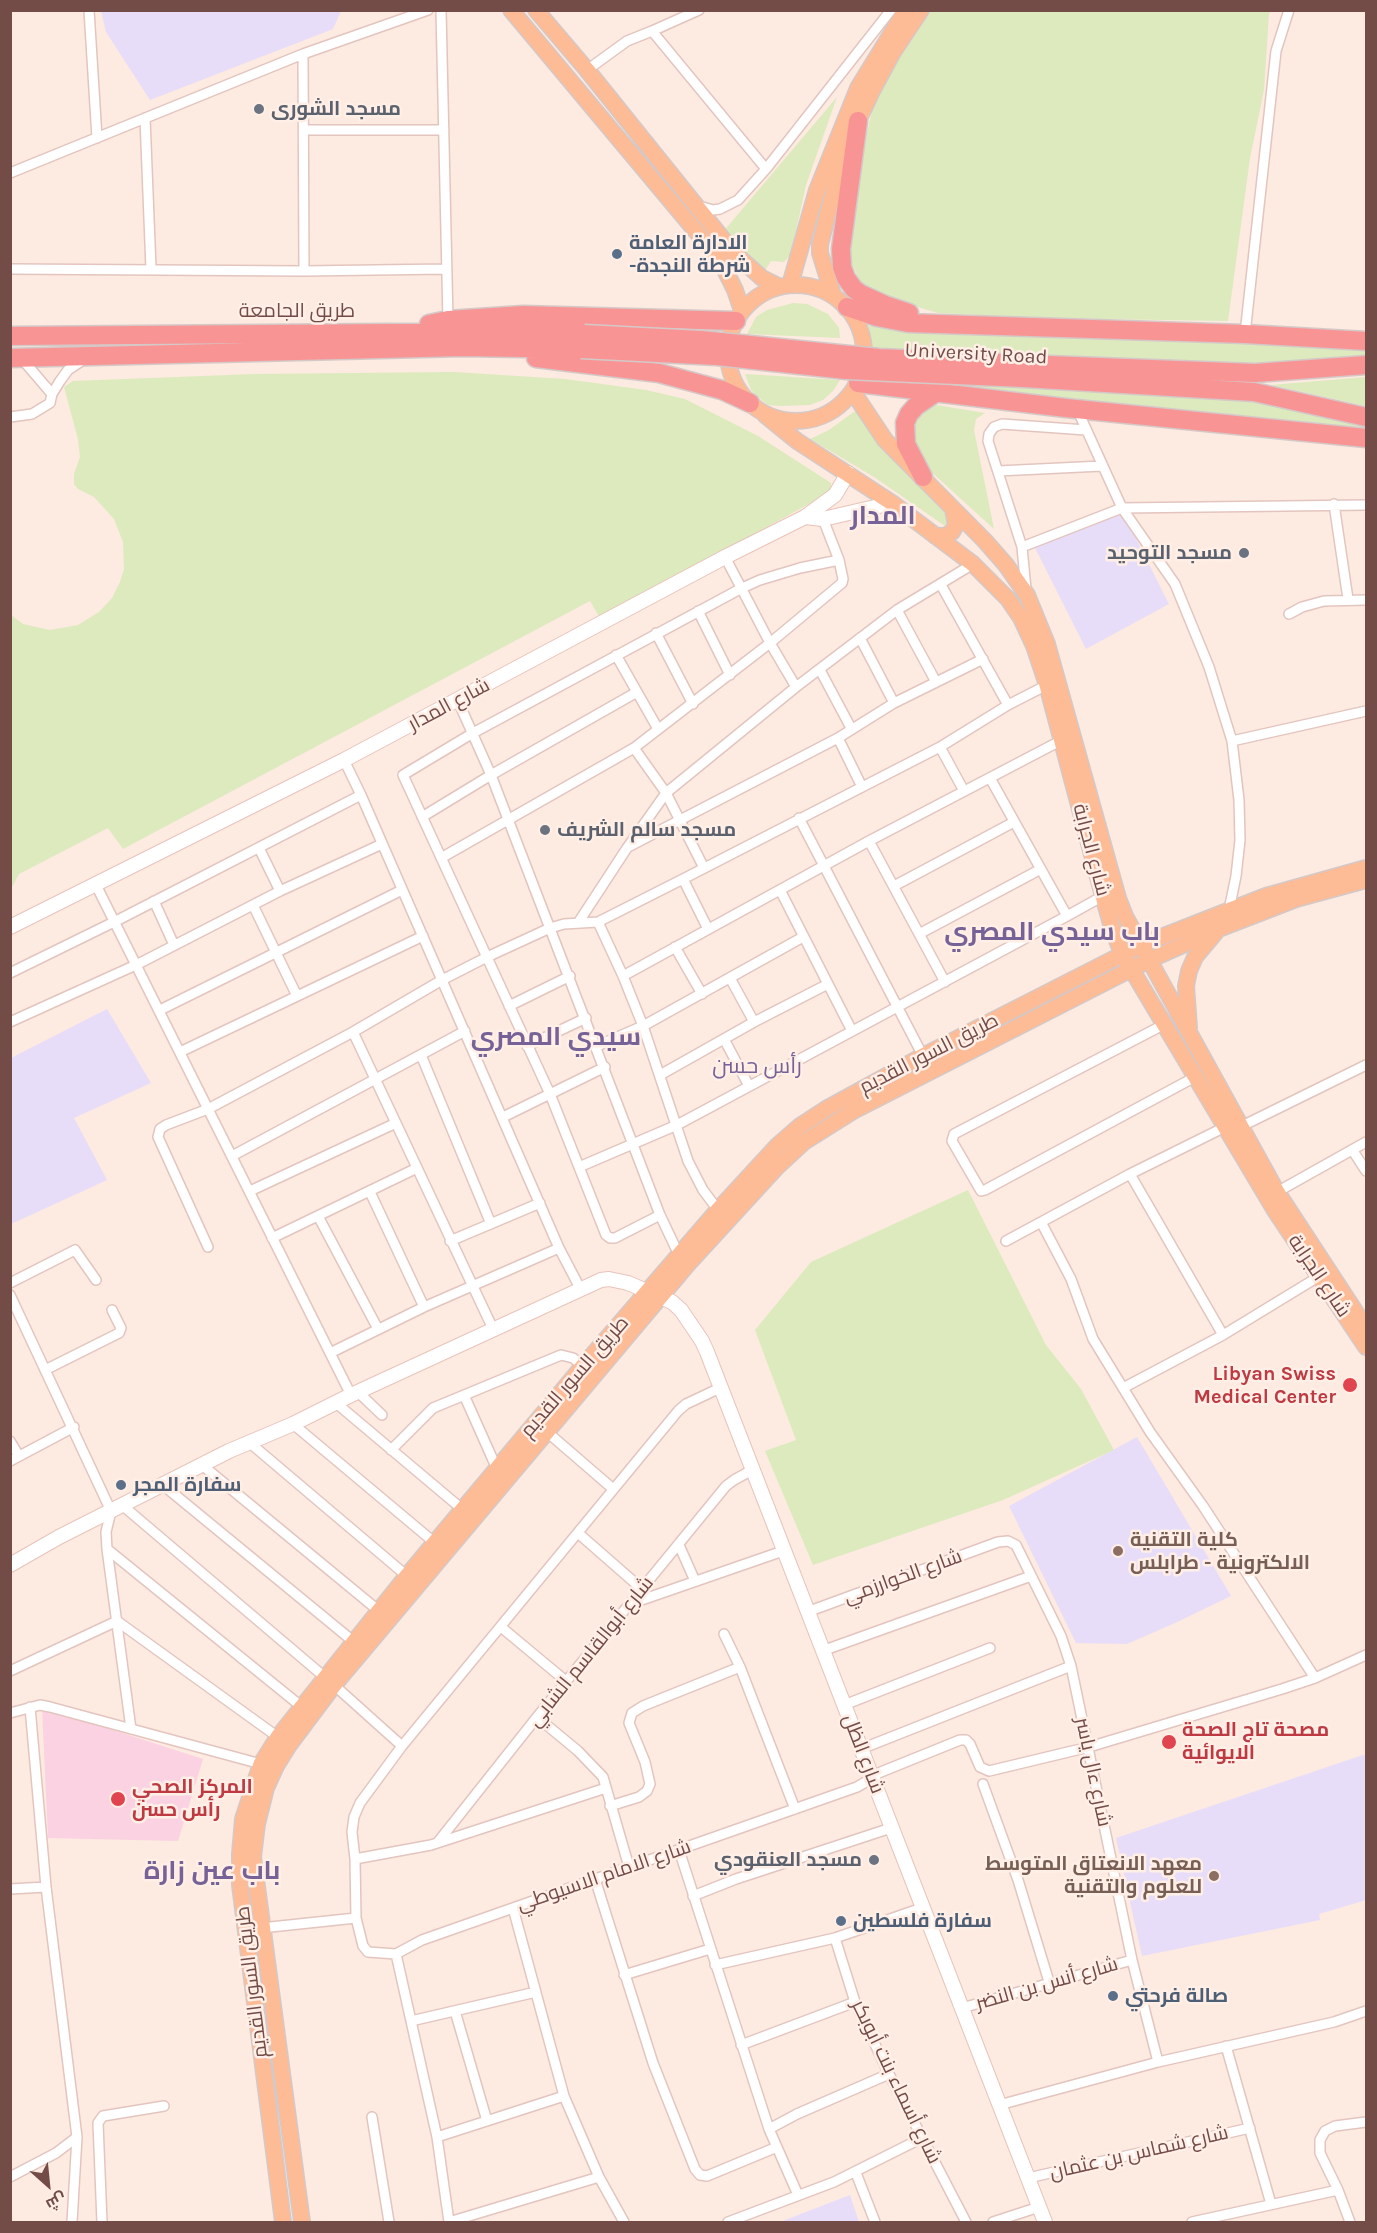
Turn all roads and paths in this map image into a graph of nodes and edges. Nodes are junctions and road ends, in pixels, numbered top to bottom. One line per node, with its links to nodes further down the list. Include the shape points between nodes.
1 (89, 10): 18 (street)
2 (428, 10): 12 (street)
3 (441, 10): 17 (street)
4 (511, 10): 29 (main road, via 720,260 735,290)
5 (536, 10): 13 (main road)
6 (699, 10): 11 (street)
7 (891, 10): 19 (street)
8 (906, 10): 26 (main road, via 858,88 817,190)
9 (921, 10): 15 (main road, via 893,52)
10 (1289, 10): 32 (street, via 1276,51)
11 (652, 31): 13 (street, via 627,41); 19 (street)
12 (303, 54): 14 (street); 16 (street)
13 (587, 70): 21 (main road)
14 (146, 118): 18 (street); 23 (street)
15 (858, 121): 27 (main road, via 834,188 820,244 822,264); 30 (highway, via 841,249 846,278 861,294 885,305)
16 (304, 130): 17 (street); 25 (street)
17 (444, 130): 24 (street)
18 (98, 138): 20 (street)
19 (766, 169): 21 (street, via 734,203 713,210)
20 (10, 173)
21 (694, 204): 26 (main road, via 734,253 762,278)
22 (10, 269): 23 (street)
23 (151, 269): 25 (street)
24 (446, 269): 25 (street); 31 (street)
25 (304, 271)
26 (785, 286): 27 (main road, via 812,287); 29 (main road, via 765,292)
27 (833, 295): 28 (main road)
28 (847, 307): 30 (highway, via 888,319); 41 (main road, via 859,324 865,343 864,364)
29 (739, 316): 31 (highway, via 523,315); 44 (main road, via 729,342 729,365 736,386)
30 (957, 326): 32 (highway)
31 (448, 327): 33 (highway, طريق الجامعة, via 380,333); 34 (highway)
32 (1245, 334): 35 (highway)
33 (10, 336)
34 (583, 341): 36 (highway, طريق الجامعة); 40 (highway, University Road, bridge, via 846,370)
35 (1366, 341)
36 (463, 347): 37 (highway, طريق الجامعة); 44 (highway, via 659,373 722,390)
37 (87, 357): 38 (highway, طريق الجامعة); 43 (street, via 68,370)
38 (16, 358): 43 (street)
39 (1366, 365): 40 (highway, University Road, via 1255,374)
40 (1023, 371): 48 (highway, University Road, via 1254,392)
41 (856, 388): 42 (highway); 46 (main road, via 840,406 823,416 784,421); 54 (main road, شارع الجرابة, via 885,440)
42 (935, 393): 45 (highway); 54 (highway, via 916,406 905,423 906,444)
43 (52, 394): 47 (street, via 50,403 41,410)
44 (750, 404): 46 (main road)
45 (1077, 409): 49 (street); 50 (highway)
46 (765, 415): 53 (main road, شارع الجرابة, via 796,441)
47 (10, 417)
48 (1366, 417)
49 (1086, 430): 51 (street); 52 (street, via 1002,424 989,434 988,441)
50 (1366, 438)
51 (1102, 466): 52 (street); 58 (street)
52 (998, 471): 63 (street)
53 (848, 473): 55 (main road, شارع الجرابة); 60 (street, شارع المدار, via 836,495)
54 (923, 477): 59 (main road, شارع الجرابة)
55 (892, 502): 61 (street); 62 (main road, شارع الجرابة)
56 (1334, 504): 57 (street); 58 (street); 70 (street)
57 (1366, 505)
58 (1122, 508): 63 (street); 96 (street, via 1174,584 1209,667)
59 (953, 509): 62 (main road, via 956,525 952,532); 69 (main road, شارع الجرابة, via 985,541)
60 (805, 517): 61 (street); 64 (street, شارع المدار)
61 (823, 519): 65 (street)
62 (935, 536): 66 (main road, شارع الجرابة)
63 (1022, 547): 69 (street)
64 (725, 557): 68 (street); 86 (street, شارع المدار)
65 (839, 560): 68 (street, via 800,568); 77 (street, via 842,583)
66 (973, 564): 67 (street); 83 (main road, شارع الجرابة, via 1021,618)
67 (941, 585): 72 (street); 79 (street)
68 (742, 588): 73 (street); 77 (street)
69 (1027, 595): 143 (main road, شارع الجرابة, via 1047,644 1118,898)
70 (1348, 599): 71 (street); 74 (street, via 1315,603)
71 (1366, 600)
72 (897, 610): 76 (street); 82 (street)
73 (698, 611): 75 (street); 81 (street)
74 (1289, 614)
75 (656, 633): 78 (street); 88 (street)
76 (860, 638): 80 (street); 87 (street)
77 (770, 643): 81 (street); 84 (street)
78 (616, 655): 85 (street); 93 (street)
79 (983, 659): 82 (street); 89 (street)
80 (819, 670): 84 (street); 91 (street)
81 (730, 675): 88 (street)
82 (936, 682): 87 (street)
83 (1047, 685): 89 (street); 95 (main road, شارع الجرابة)
84 (796, 687): 104 (street)
85 (638, 692): 92 (street); 100 (street)
86 (458, 701): 93 (street); 99 (street, شارع المدار)
87 (894, 703): 91 (street)
88 (693, 704): 92 (street)
89 (1008, 705): 97 (street)
90 (1366, 711): 96 (street)
91 (851, 728): 94 (street)
92 (658, 729): 98 (street)
93 (473, 733): 100 (street); 106 (street, via 404,773)
94 (838, 738): 102 (street); 109 (street)
95 (1062, 740): 101 (street); 127 (main road, شارع الجرابة)
96 (1232, 741): 130 (street, via 1240,840)
97 (940, 747): 102 (street); 103 (street)
98 (634, 748): 104 (street); 108 (street)
99 (344, 760): 105 (street); 122 (street, شارع المدار)
100 (491, 775): 106 (street); 108 (street)
101 (990, 778): 103 (street); 110 (street)
102 (862, 787): 107 (street)
103 (964, 791): 111 (street)
104 (666, 793): 109 (street); 114 (street)
105 (361, 795): 112 (street); 113 (street)
106 (422, 818): 115 (street)
107 (799, 818): 116 (street); 117 (street)
108 (508, 819): 115 (street); 136 (street)
109 (680, 820): 114 (street); 117 (street)
110 (1014, 822): 119 (street); 123 (street)
111 (869, 841): 116 (street); 123 (street)
112 (382, 844): 124 (street); 126 (street)
113 (260, 848): 126 (street); 128 (street)
114 (627, 848): 134 (street)
115 (441, 858): 147 (street)
116 (824, 866): 125 (street); 161 (street)
117 (704, 868): 120 (street)
118 (1366, 868): 130 (main road, طريق السور القديم)
119 (1041, 869): 131 (street); 139 (street)
120 (683, 879): 133 (street); 138 (street)
121 (1366, 880): 137 (main road, طريق السور القديم, via 1296,899)
122 (96, 885): 132 (street); 135 (street, شارع المدار)
123 (894, 886): 139 (street)
124 (402, 890): 140 (street); 145 (street)
125 (780, 890): 138 (street); 141 (street)
126 (280, 891): 129 (street)
127 (1103, 896): 131 (street); 146 (main road, شارع الجرابة)
128 (154, 901): 132 (street); 142 (street)
129 (253, 904): 142 (street); 145 (street)
130 (1228, 910): 143 (main road, طريق السور القديم)
131 (1067, 915): 156 (street)
132 (116, 921): 149 (street); 151 (street)
133 (598, 921): 134 (street); 153 (street)
134 (578, 923): 136 (street)
135 (10, 927)
136 (550, 928): 147 (street); 152 (street)
137 (1221, 928): 148 (main road, طريق السور القديم); 171 (main road, via 1195,957 1189,971 1186,994)
138 (708, 929): 144 (street)
139 (919, 934): 156 (street)
140 (423, 936): 155 (street); 159 (street)
141 (803, 937): 154 (street); 157 (street)
142 (174, 945): 149 (street)
143 (1141, 945): 146 (main road, طريق السور القديم); 148 (main road, شارع الجرابة)
144 (675, 947): 153 (street); 158 (street)
145 (276, 953): 159 (street); 162 (street)
146 (1123, 954): 150 (main road, شارع الجرابة); 177 (main road, طريق السور القديم)
147 (487, 957): 155 (street); 160 (street)
148 (1149, 960): 150 (main road, طريق السور القديم); 171 (main road, شارع الجرابة)
149 (138, 964): 162 (street); 164 (street)
150 (1132, 969): 166 (main road, شارع الجرابة); 218 (main road, طريق السور القديم, via 855,1110 804,1142)
151 (10, 973)
152 (570, 976): 160 (street); 163 (street)
153 (623, 976): 167 (street)
154 (730, 978): 158 (street); 165 (street)
155 (442, 980): 168 (street); 170 (street)
156 (945, 982): 161 (street)
157 (828, 984): 165 (street); 169 (street)
158 (702, 994): 167 (street)
159 (297, 996): 175 (street)
160 (509, 1006): 173 (street)
161 (898, 1006): 169 (street); 177 (street)
162 (160, 1010): 175 (street)
163 (586, 1018): 173 (street); 174 (street)
164 (10, 1022)
165 (754, 1022): 172 (street)
166 (1165, 1024): 181 (main road, شارع الجرابة); 181 (street, via 954,1134 952,1141 981,1191 986,1190)
167 (643, 1026): 174 (street); 180 (street)
168 (465, 1031): 176 (street); 186 (street)
169 (852, 1031): 183 (street)
170 (353, 1032): 182 (street); 185 (street)
171 (1190, 1036): 189 (main road, شارع الجرابة)
172 (724, 1039): 180 (street); 183 (street)
173 (527, 1046): 184 (street)
174 (597, 1046): 179 (street)
175 (180, 1052): 185 (street)
176 (421, 1055): 182 (street); 206 (street)
177 (923, 1056): 202 (main road, طريق السور القديم, via 800,1126)
178 (1366, 1065): 189 (street)
179 (605, 1067): 184 (street); 191 (street)
180 (660, 1075): 188 (street)
181 (1195, 1077): 189 (main road, شارع الجرابة)
182 (376, 1080): 187 (street); 193 (street)
183 (749, 1086): 188 (street)
184 (550, 1094): 186 (street); 194 (street)
185 (208, 1108): 193 (street); 210 (street, via 166,1125 158,1137)
186 (503, 1117): 201 (street)
187 (396, 1123): 195 (street); 198 (street)
188 (676, 1125): 191 (street); 202 (street, via 695,1178)
189 (1232, 1127): 197 (street); 200 (main road, شارع الجرابة); 213 (main road, شارع الجرابة, via 1274,1209)
190 (1366, 1142): 192 (street)
191 (633, 1143): 194 (street); 203 (street)
192 (1353, 1150): 196 (street); 200 (street)
193 (232, 1156): 198 (street)
194 (579, 1167): 203 (street, via 610,1238)
195 (417, 1168): 199 (street); 208 (street)
196 (1366, 1171)
197 (1130, 1174): 205 (street); 225 (street)
198 (250, 1191): 207 (street)
199 (370, 1192): 204 (street); 220 (street)
200 (1277, 1192): 213 (main road, شارع الجرابة)
201 (540, 1203): 206 (street); 211 (street)
202 (718, 1210): 212 (main road, طريق السور القديم)
203 (660, 1215): 212 (street)
204 (318, 1216): 207 (street); 223 (street)
205 (1041, 1222): 209 (street); 231 (street, via 1071,1279 1093,1339)
206 (491, 1224): 208 (street)
207 (272, 1238): 227 (street)
208 (450, 1241): 216 (street)
209 (1006, 1241)
210 (208, 1247)
211 (559, 1248): 216 (street); 217 (street)
212 (679, 1255): 218 (main road, طريق السور القديم)
213 (1323, 1274): 222 (main road, شارع الجرابة); 225 (street); 226 (main road, شارع الجرابة)
214 (96, 1280): 215 (street, via 75,1250)
215 (10, 1283)
216 (472, 1286): 220 (street); 224 (street)
217 (581, 1290): 218 (street, via 609,1279); 224 (street)
218 (655, 1294): 228 (main road, طريق السور القديم); 230 (street, شارع الظل, via 681,1310 702,1341); 238 (main road, طريق السور القديم)
219 (10, 1295): 229 (street)
220 (424, 1307): 223 (street)
221 (112, 1310): 229 (street, via 122,1331)
222 (1366, 1328)
223 (378, 1329): 227 (street)
224 (494, 1331): 232 (street)
225 (1223, 1335): 231 (street)
226 (1366, 1347)
227 (330, 1353): 232 (street)
228 (583, 1366): 233 (street, via 561,1355); 244 (main road, طريق السور القديم)
229 (45, 1370): 237 (street)
230 (720, 1388): 245 (street, شارع الظل); 247 (street, via 678,1411)
231 (1123, 1388): 274 (street)
232 (354, 1394): 234 (street); 235 (street)
233 (464, 1395): 241 (street, via 433,1408); 244 (street)
234 (336, 1403): 236 (street); 241 (street)
235 (382, 1415)
236 (293, 1424): 240 (street); 252 (street)
237 (74, 1427): 242 (street); 248 (street)
238 (546, 1431): 247 (street); 275 (main road, طريق السور القديم)
239 (10, 1441): 242 (street)
240 (250, 1443): 243 (street); 257 (street)
241 (391, 1450): 249 (street)
242 (15, 1458)
243 (202, 1465): 246 (street); 262 (street)
244 (496, 1469): 249 (main road, طريق السور القديم)
245 (752, 1470): 253 (street, شارع أبوالقاسم الشابي, via 726,1486); 255 (street, شارع الظل)
246 (163, 1485): 248 (street); 267 (street)
247 (612, 1488): 250 (street)
248 (117, 1508): 254 (street, via 106,1532); 256 (street); 275 (street)
249 (462, 1509): 252 (main road, طريق السور القديم)
250 (578, 1533): 260 (street); 265 (street)
251 (998, 1542): 258 (street, شارع ءال ياسر, via 1016,1545); 263 (street, شارع الخوارزمي)
252 (435, 1543): 257 (main road, طريق السور القديم)
253 (679, 1545): 259 (street); 260 (street, شارع أبوالقاسم الشابي)
254 (107, 1549): 264 (street); 279 (street)
255 (783, 1551): 259 (street); 263 (street, شارع الظل)
256 (10, 1564)
257 (408, 1576): 262 (main road, طريق السور القديم)
258 (1031, 1576): 269 (street); 271 (street, شارع ءال ياسر, via 1062,1636)
259 (695, 1581): 261 (street)
260 (642, 1589): 261 (street, شارع أبوالقاسم الشابي)
261 (629, 1605): 276 (street, شارع أبوالقاسم الشابي)
262 (379, 1611): 267 (main road, طريق السور القديم)
263 (807, 1612): 269 (street, شارع الظل)
264 (117, 1621): 273 (street); 282 (street); 283 (street)
265 (501, 1627): 276 (street); 284 (street)
266 (724, 1634): 272 (street)
267 (354, 1642): 275 (main road, طريق السور القديم)
268 (990, 1648): 277 (street)
269 (822, 1651): 277 (street, شارع الظل)
270 (1366, 1655): 274 (street, شارع الامام الاسيوطي)
271 (1071, 1666): 285 (street, شارع ءال ياسر); 286 (street)
272 (740, 1667): 292 (street, via 632,1713 629,1723 650,1784 639,1797); 293 (street)
273 (10, 1671)
274 (1315, 1678): 285 (street, شارع الامام الاسيوطي)
275 (330, 1681): 279 (main road, طريق السور القديم); 283 (main road, طريق السور القديم); 284 (street)
276 (567, 1682): 281 (street, شارع أبوالقاسم الشابي)
277 (844, 1705): 286 (street, شارع الظل)
278 (30, 1707): 280 (street); 282 (street, via 50,1707); 300 (street)
279 (302, 1707): 283 (main road, طريق السور القديم)
280 (10, 1713)
281 (537, 1717): 291 (street, via 595,1767); 295 (street, شارع أبوالقاسم الشابي)
282 (130, 1729): 287 (street)
283 (284, 1741): 287 (main road, طريق السور القديم); 290 (main road, طريق السور القديم, via 276,1766)
284 (402, 1746): 297 (street, via 354,1816)
285 (1089, 1747): 288 (street, شارع الامام الاسيوطي, via 989,1771 980,1767 970,1744 960,1740); 310 (street, شارع ءال ياسر)
286 (861, 1749): 288 (street, شارع الظل)
287 (261, 1764): 290 (main road, طريق السور القديم)
288 (871, 1776): 293 (street, شارع الامام الاسيوطي, via 865,1783); 294 (street, شارع الظل)
289 (983, 1784): 313 (street)
290 (260, 1785): 306 (main road, طريق السور القديم, via 253,1857); 337 (main road, طريق السور القديم, via 243,1819 240,1885)
291 (606, 1788): 292 (street); 295 (street)
292 (610, 1806): 298 (street)
293 (795, 1809): 296 (street, شارع الامام الاسيوطي)
294 (891, 1828): 302 (street); 304 (street, شارع الظل)
295 (438, 1842): 297 (street)
296 (679, 1850): 298 (street, شارع الامام الاسيوطي); 302 (street)
297 (355, 1859): 305 (street)
298 (629, 1867): 299 (street, شارع الامام الاسيوطي)
299 (595, 1879): 303 (street, شارع الامام الاسيوطي); 312 (street)
300 (46, 1887): 301 (street); 332 (street)
301 (10, 1889)
302 (693, 1896): 308 (street)
303 (513, 1908): 309 (street, شارع الامام الاسيوطي, via 422,1940); 314 (street)
304 (922, 1908): 307 (street); 316 (street, شارع الظل)
305 (356, 1918): 306 (street); 309 (street, via 368,1952)
306 (261, 1928): 336 (main road, طريق السور القديم)
307 (835, 1938): 311 (street); 315 (street, شارع أسماء بنت أبوبكر)
308 (710, 1948): 311 (street); 312 (street)
309 (396, 1954): 319 (street)
310 (1132, 1960): 313 (street, شارع أنس بن النضر); 322 (street, شارع ءال ياسر)
311 (715, 1965): 320 (street)
312 (624, 1975): 335 (street, via 652,2063 700,2175 707,2176)
313 (1050, 1985): 316 (street, شارع أنس بن النضر)
314 (536, 1992): 317 (street); 324 (street)
315 (855, 2002): 320 (street); 323 (street, شارع أسماء بنت أبوبكر)
316 (962, 2008): 325 (street, شارع الظل)
317 (455, 2011): 319 (street); 328 (street)
318 (1366, 2011): 321 (street)
319 (411, 2022): 333 (street)
320 (741, 2045): 330 (street)
321 (1226, 2046): 322 (street); 331 (street)
322 (1158, 2062): 325 (street)
323 (889, 2074): 330 (street); 334 (street, شارع أسماء بنت أبوبكر)
324 (564, 2096): 328 (street); 340 (street)
325 (999, 2105): 341 (street, شارع الظل)
326 (164, 2106): 348 (street, via 103,2116 100,2120)
327 (372, 2117): 351 (street)
328 (487, 2121): 333 (street)
329 (1366, 2122): 342 (street, via 1335,2126 1325,2131 1320,2140 1320,2153)
330 (769, 2128): 335 (street)
331 (1250, 2128): 341 (street, شارع شماس بن عثمان); 344 (street)
332 (76, 2137): 339 (street, via 56,2153); 347 (street)
333 (436, 2137): 346 (street)
334 (922, 2138): 338 (street); 355 (street, شارع أسماء بنت أبوبكر)
335 (777, 2147): 343 (street)
336 (294, 2164): 337 (main road); 350 (main road, طريق السور القديم)
337 (275, 2166): 349 (main road, طريق السور القديم)
338 (856, 2173): 343 (street); 354 (street)
339 (10, 2177)
340 (599, 2177): 346 (street); 352 (street)
341 (1028, 2178): 345 (street, شارع الظل)
342 (1338, 2190): 344 (street); 359 (street)
343 (798, 2195): 353 (street)
344 (1271, 2204): 358 (street)
345 (1039, 2207): 356 (street); 357 (street, شارع الظل)
346 (449, 2222)
347 (72, 2223)
348 (102, 2223)
349 (283, 2223)
350 (302, 2223)
351 (389, 2223)
352 (624, 2223)
353 (728, 2223)
354 (875, 2223)
355 (966, 2223)
356 (993, 2223)
357 (1045, 2223)
358 (1192, 2223)
359 (1350, 2223)

